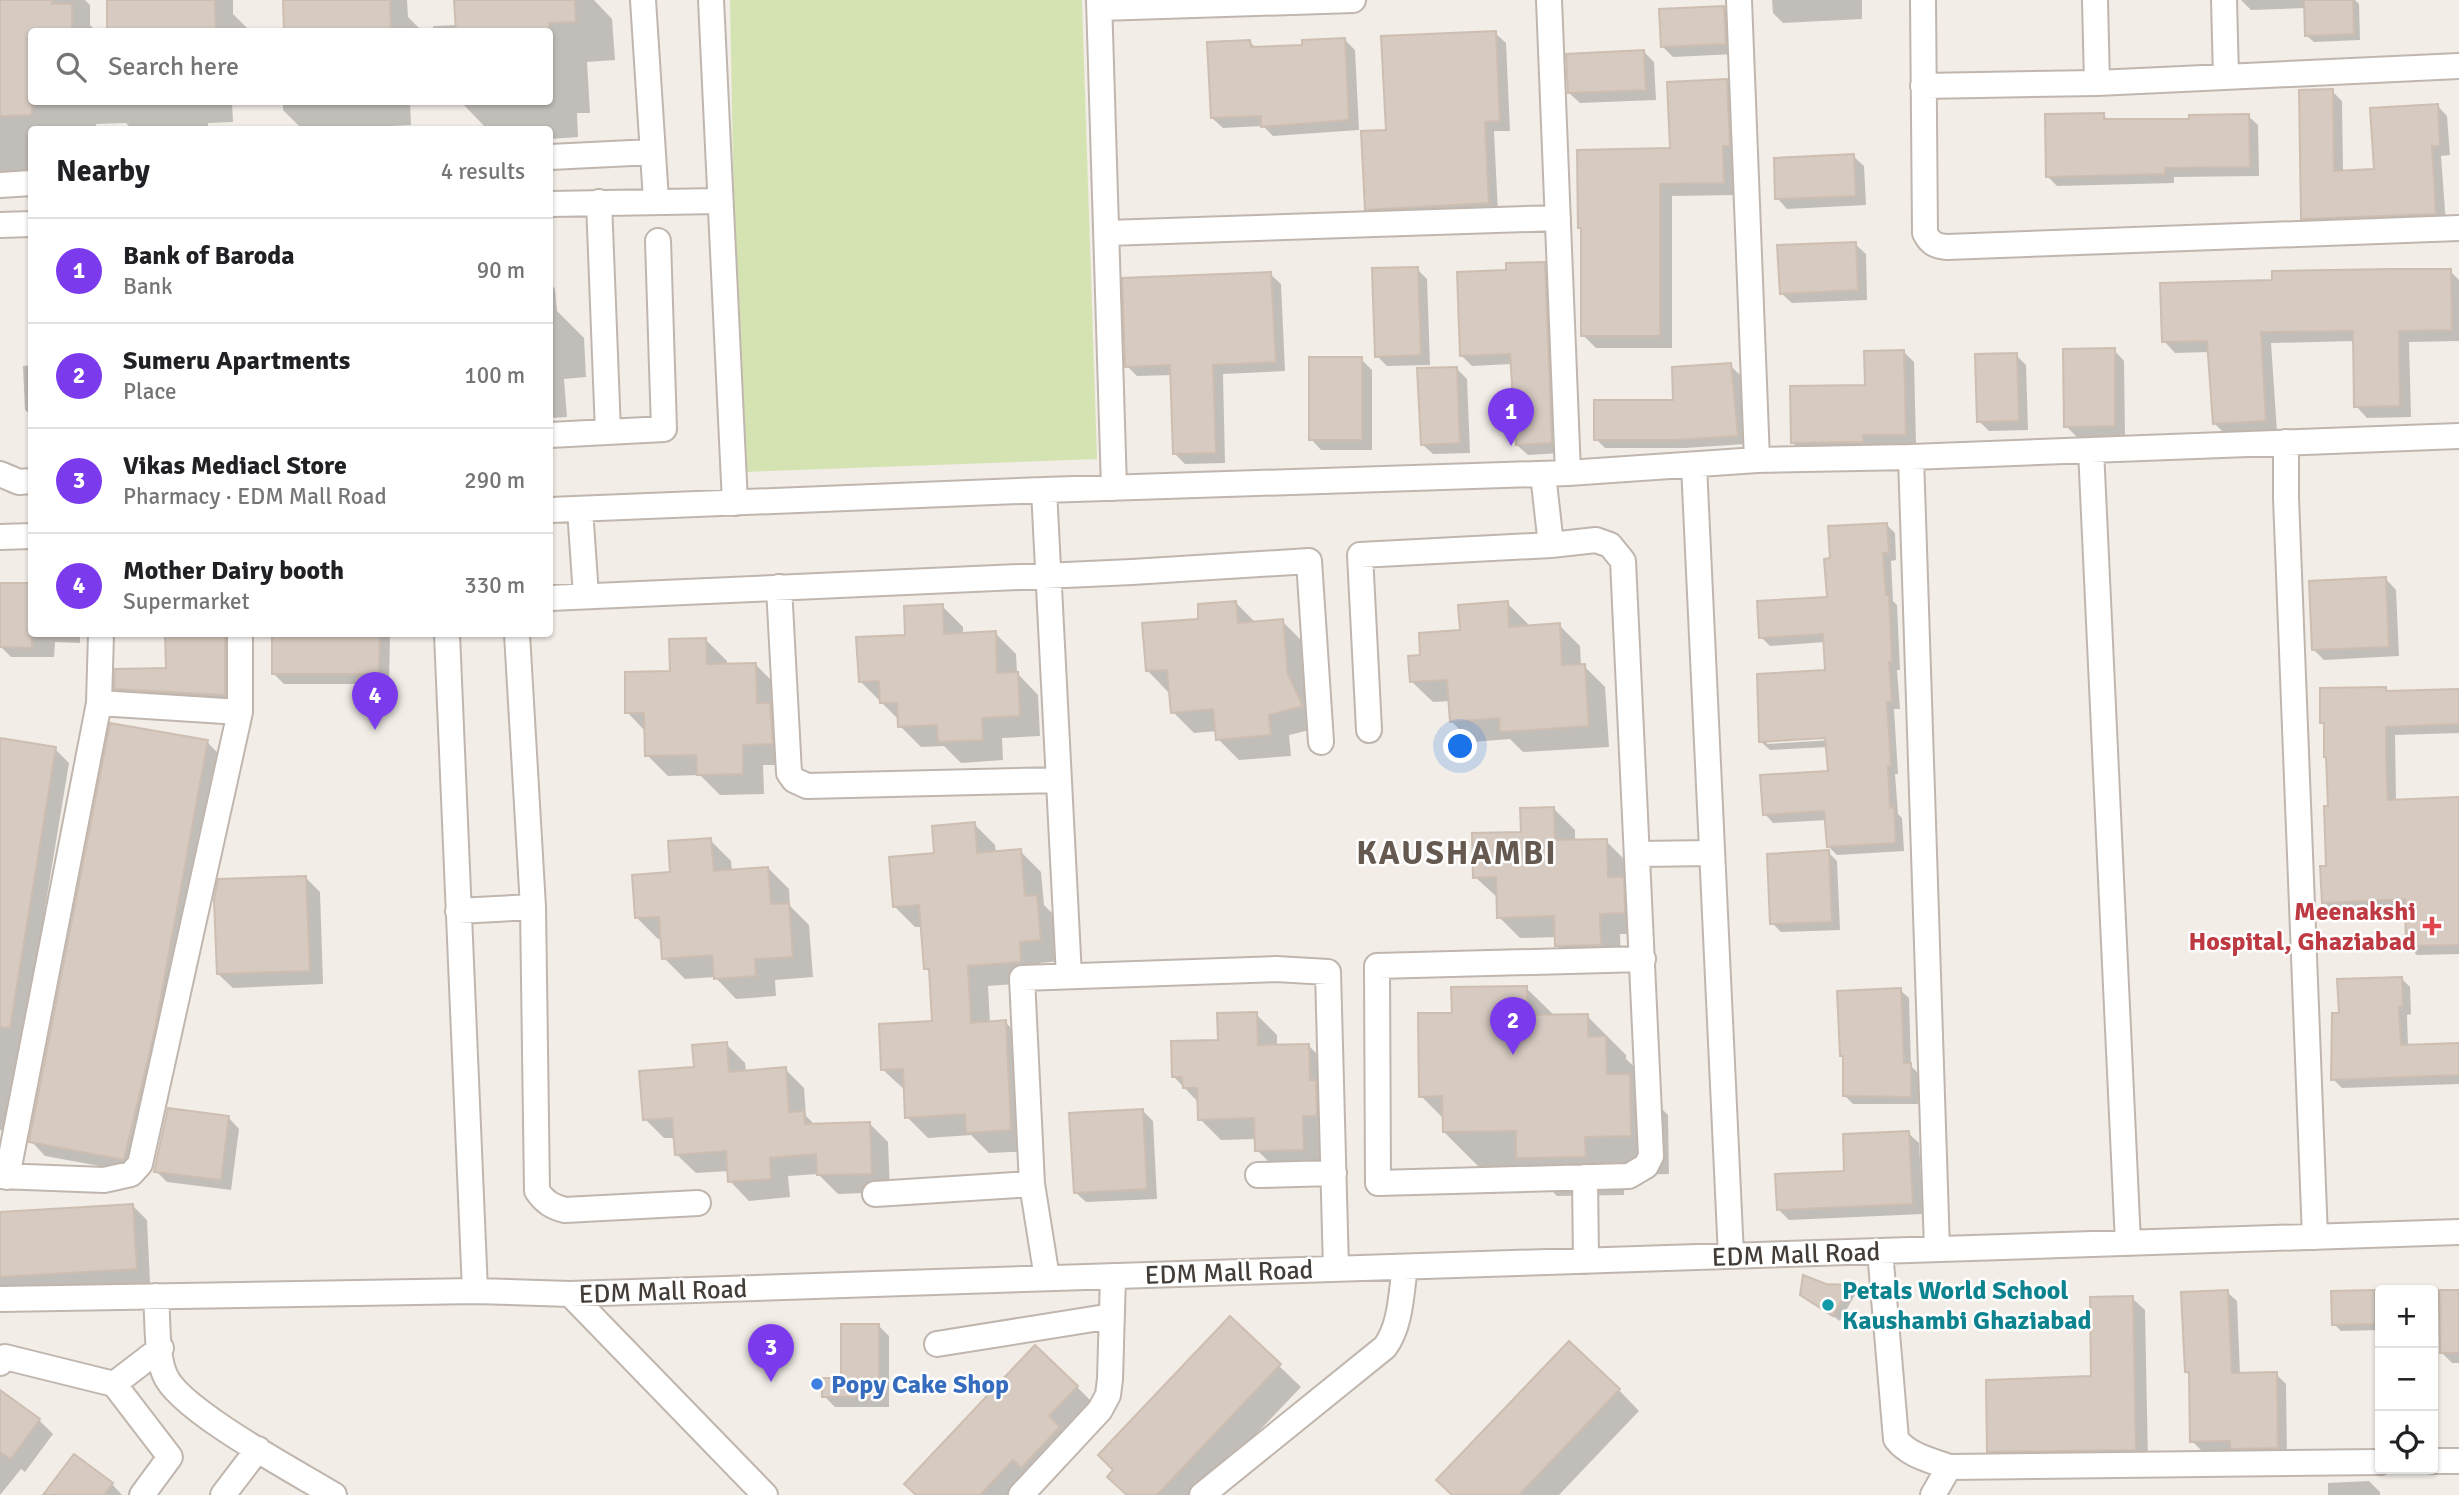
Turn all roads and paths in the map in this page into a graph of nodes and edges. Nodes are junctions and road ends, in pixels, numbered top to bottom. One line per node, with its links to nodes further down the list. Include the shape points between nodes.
1 (643, 0): 14 (street)
2 (711, 0): 19 (street)
3 (1353, 0): 9 (street)
4 (1549, 0): 22 (street)
5 (1739, 0): 34 (street)
6 (1923, 0): 13 (street)
7 (2095, 0): 12 (street)
8 (2224, 0): 11 (street)
9 (1099, 4): 26 (street)
10 (2459, 66): 11 (street)
11 (2226, 77): 12 (street)
12 (2097, 83): 13 (street)
13 (1923, 86): 25 (street, via 1925,233 1929,242 1938,246)
14 (652, 152): 15 (street); 18 (street)
15 (553, 157)
16 (28, 183): 17 (street)
17 (0, 185)
18 (656, 200): 19 (street); 20 (street)
19 (719, 201): 42 (street)
20 (598, 202): 21 (street); 28 (street)
21 (553, 204)
22 (1558, 218): 26 (street); 36 (street)
23 (28, 224): 24 (street)
24 (0, 225)
25 (2459, 228)
26 (1107, 233): 40 (street)
27 (658, 241): 28 (street, via 664,429)
28 (608, 432): 29 (street)
29 (553, 435)
30 (2459, 436): 31 (street)
31 (2286, 442): 32 (street); 75 (street)
32 (2091, 450): 33 (street); 76 (street)
33 (1911, 457): 34 (street); 77 (street)
34 (1758, 460): 35 (street)
35 (1694, 465): 36 (street); 61 (street)
36 (1569, 473): 38 (street)
37 (0, 474): 39 (street)
38 (1544, 474): 40 (street); 47 (street)
39 (28, 481)
40 (1114, 488): 41 (street)
41 (1044, 490): 42 (street); 48 (street)
42 (735, 503): 43 (street)
43 (580, 509): 44 (street); 50 (street)
44 (553, 510)
45 (28, 536): 46 (street)
46 (0, 537)
47 (1551, 545): 58 (street, via 1360,555); 62 (street, via 1596,540 1610,545 1623,562)
48 (1049, 576): 49 (street); 59 (street, via 1309,561); 60 (street)
49 (779, 587): 50 (street); 60 (street, via 789,773 794,780 807,786)
50 (586, 596): 51 (street)
51 (553, 598)
52 (101, 637): 56 (street)
53 (240, 637): 57 (street)
54 (447, 637): 64 (street)
55 (517, 637): 63 (street)
56 (99, 704): 57 (street); 69 (street)
57 (240, 712): 69 (street, via 140,1164 131,1174 104,1180)
58 (1369, 730)
59 (1321, 742)
60 (1058, 780): 66 (street)
61 (1712, 853): 62 (street); 79 (street)
62 (1639, 855): 65 (street)
63 (533, 906): 64 (street); 73 (street, via 537,1191 554,1207 565,1210)
64 (458, 911): 85 (street)
65 (1643, 959): 70 (street, via 1651,1156 1646,1166 1629,1176); 70 (street, via 1377,966 1378,1183)
66 (1069, 976): 67 (street, via 1328,972); 71 (street, via 1023,978)
67 (1334, 1173): 68 (street); 82 (street)
68 (1258, 1175)
69 (3, 1176)
70 (1585, 1177): 80 (street)
71 (1032, 1184): 72 (street); 84 (street)
72 (875, 1195)
73 (698, 1203)
74 (2459, 1232): 75 (street, EDM Mall Road)
75 (2315, 1237): 76 (street, EDM Mall Road)
76 (2128, 1243): 77 (street, EDM Mall Road)
77 (1937, 1249): 78 (street, EDM Mall Road)
78 (1880, 1251): 79 (street, EDM Mall Road); 98 (street, via 1896,1439 1912,1453)
79 (1731, 1256): 80 (street, EDM Mall Road)
80 (1586, 1261): 81 (street, EDM Mall Road)
81 (1405, 1267): 82 (street, EDM Mall Road); 104 (street, via 1396,1326 1385,1347)
82 (1336, 1269): 83 (street, EDM Mall Road)
83 (1113, 1276): 84 (street, EDM Mall Road); 89 (street)
84 (1046, 1278): 86 (street, EDM Mall Road)
85 (475, 1291): 86 (street, EDM Mall Road); 87 (street, EDM Mall Road)
86 (570, 1294): 102 (street)
87 (156, 1296): 88 (street, EDM Mall Road); 91 (street)
88 (0, 1299)
89 (1112, 1316): 90 (street); 103 (street, via 1108,1395 1100,1410)
90 (937, 1344)
91 (161, 1348): 93 (street); 94 (street, via 162,1367 171,1386 208,1419)
92 (0, 1363): 93 (street, via 5,1357)
93 (114, 1384): 99 (street, via 170,1457)
94 (258, 1449): 100 (street); 101 (street)
95 (2438, 1461): 96 (street)
96 (2459, 1461)
97 (2375, 1462): 98 (street)
98 (1949, 1467): 105 (street)
99 (142, 1495)
100 (223, 1495)
101 (334, 1495)
102 (765, 1495)
103 (1021, 1495)
104 (1202, 1495)
105 (1933, 1495)

